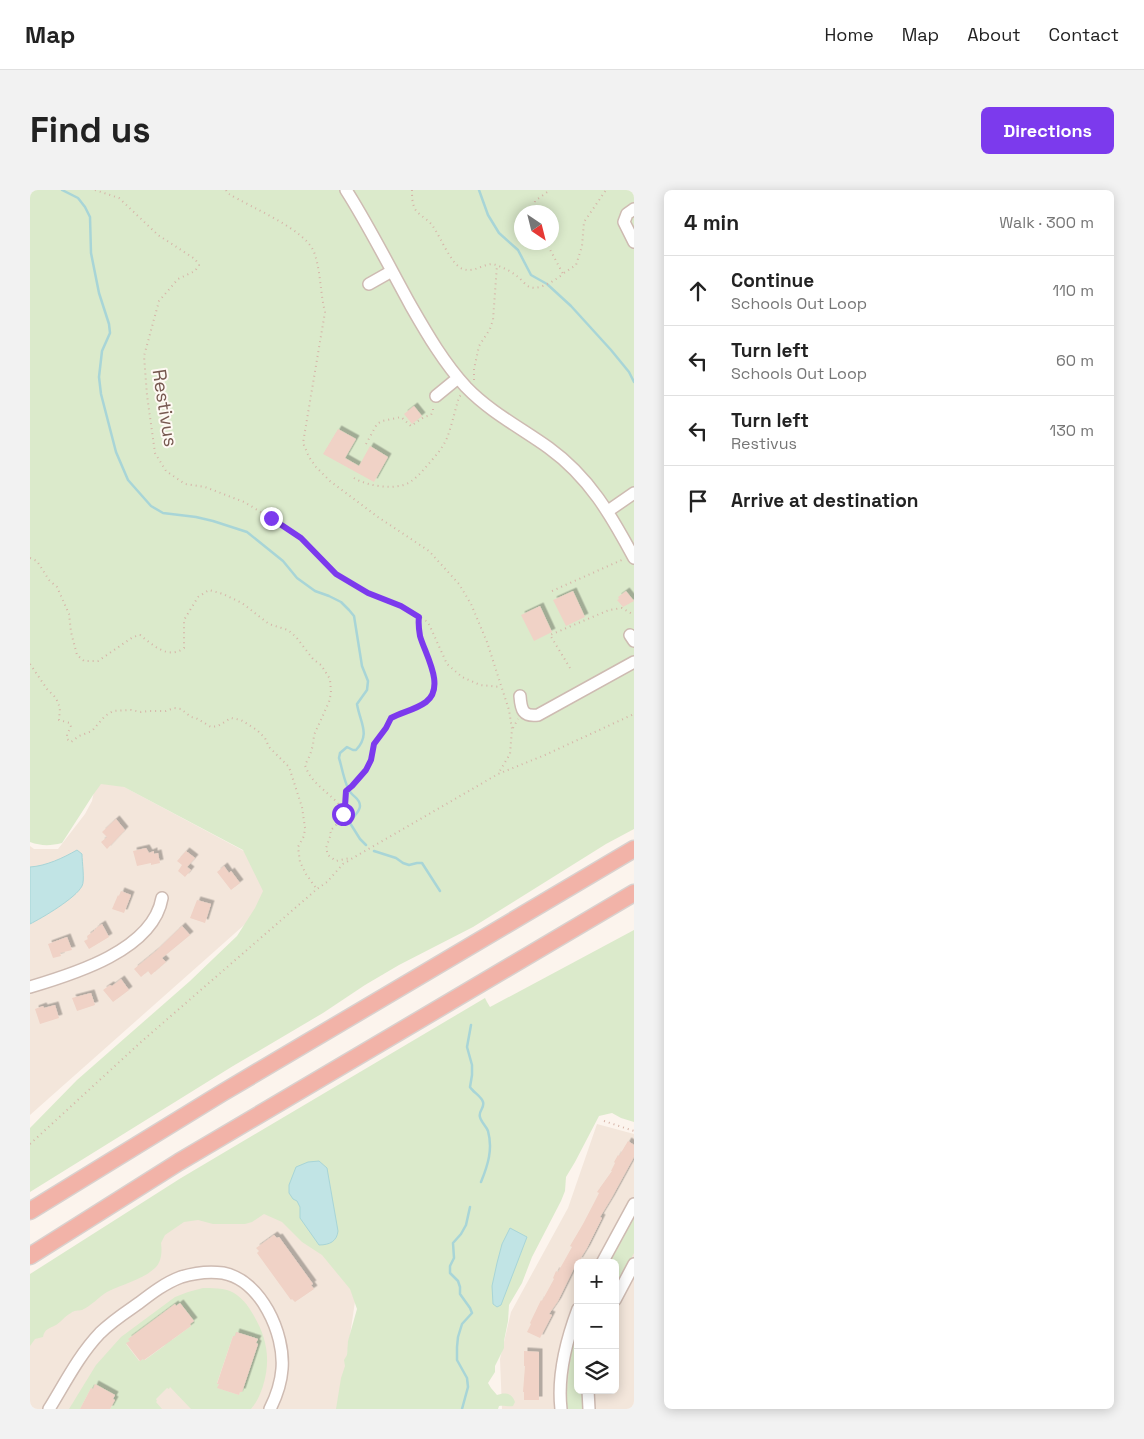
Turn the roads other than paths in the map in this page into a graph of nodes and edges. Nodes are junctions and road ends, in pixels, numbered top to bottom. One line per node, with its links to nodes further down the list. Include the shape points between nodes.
1 (346, 190): 4 (street)
2 (634, 210): 3 (street, via 627,214 624,222)
3 (634, 242)
4 (392, 271): 5 (street); 6 (street, via 423,327)
5 (369, 284)
6 (458, 378): 7 (street); 9 (street, via 482,402 550,448 583,477)
7 (436, 396)
8 (634, 493): 9 (street)
9 (608, 511): 10 (street)
10 (633, 556)
11 (634, 662): 12 (street, via 538,715 530,716 525,712)
12 (520, 696)
13 (634, 849): 18 (highway, via 206,1102)
14 (634, 893): 19 (highway, via 195,1153)
15 (162, 898): 16 (street, via 152,924 120,950 87,969)
16 (30, 987)
17 (634, 1204): 20 (street)
18 (30, 1211)
19 (30, 1256)
20 (604, 1259)
21 (634, 1264): 22 (street)
22 (619, 1292)
23 (574, 1320): 27 (street, via 563,1357)
24 (588, 1394): 28 (street)
25 (49, 1409): 26 (street, via 81,1357 113,1322 169,1282 208,1272 222,1273 243,1282 260,1299 275,1324 281,1346 282,1370)
26 (270, 1409)
27 (561, 1409)
28 (589, 1409)

